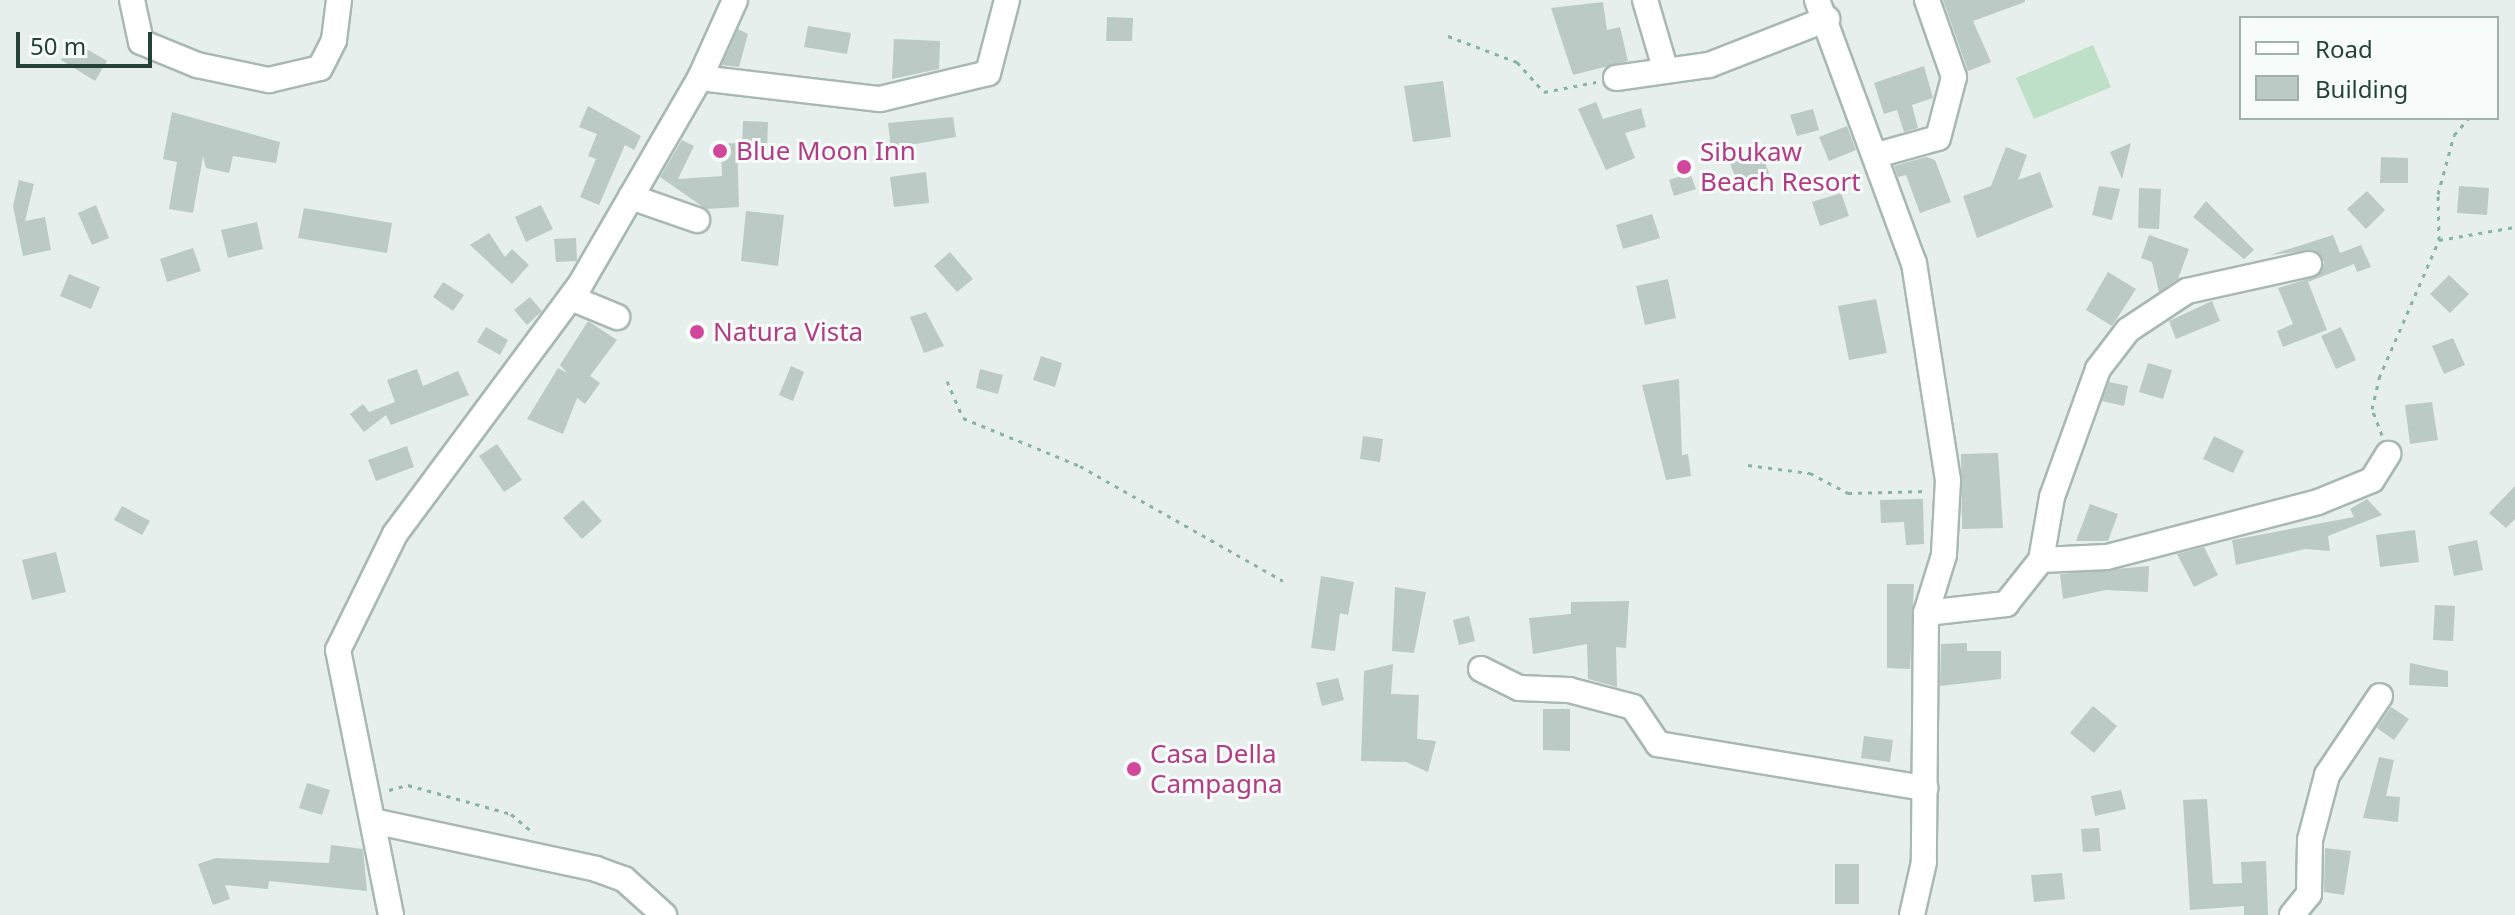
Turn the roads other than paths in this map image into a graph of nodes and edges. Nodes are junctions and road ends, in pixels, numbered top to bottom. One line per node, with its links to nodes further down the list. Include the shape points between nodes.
1 (132, 0): 2 (street, via 141,42 197,65 269,80 320,68 334,40)
2 (339, 0)
3 (735, 0): 9 (street)
4 (1007, 0): 9 (street, via 988,73 880,99)
5 (1645, 0): 8 (street)
6 (1927, 0): 11 (street, via 1954,77 1938,138)
7 (1822, 10): 8 (street, via 1709,65); 11 (street)
8 (1665, 68): 10 (street)
9 (700, 78): 12 (street)
10 (1616, 78)
11 (1877, 155): 19 (street, via 1929,335 1948,491 1944,555)
12 (631, 197): 13 (street); 15 (street)
13 (697, 220)
14 (2309, 264): 18 (street, via 2187,291 2128,330 2098,369 2052,497)
15 (571, 298): 16 (street); 23 (street, via 395,534 338,650)
16 (617, 317)
17 (2388, 454): 18 (street, via 2372,480 2318,502 2107,557)
18 (2041, 560): 19 (street, via 2006,604)
19 (1926, 613): 22 (street)
20 (1481, 669): 22 (street, via 1519,688 1569,690 1633,707 1658,744)
21 (2380, 696): 27 (street, via 2327,775 2310,840 2309,894)
22 (1925, 788): 26 (street, via 1924,862)
23 (373, 821): 24 (street); 25 (street, via 596,869 624,879)
24 (391, 915)
25 (664, 915)
26 (1912, 915)
27 (2292, 915)

